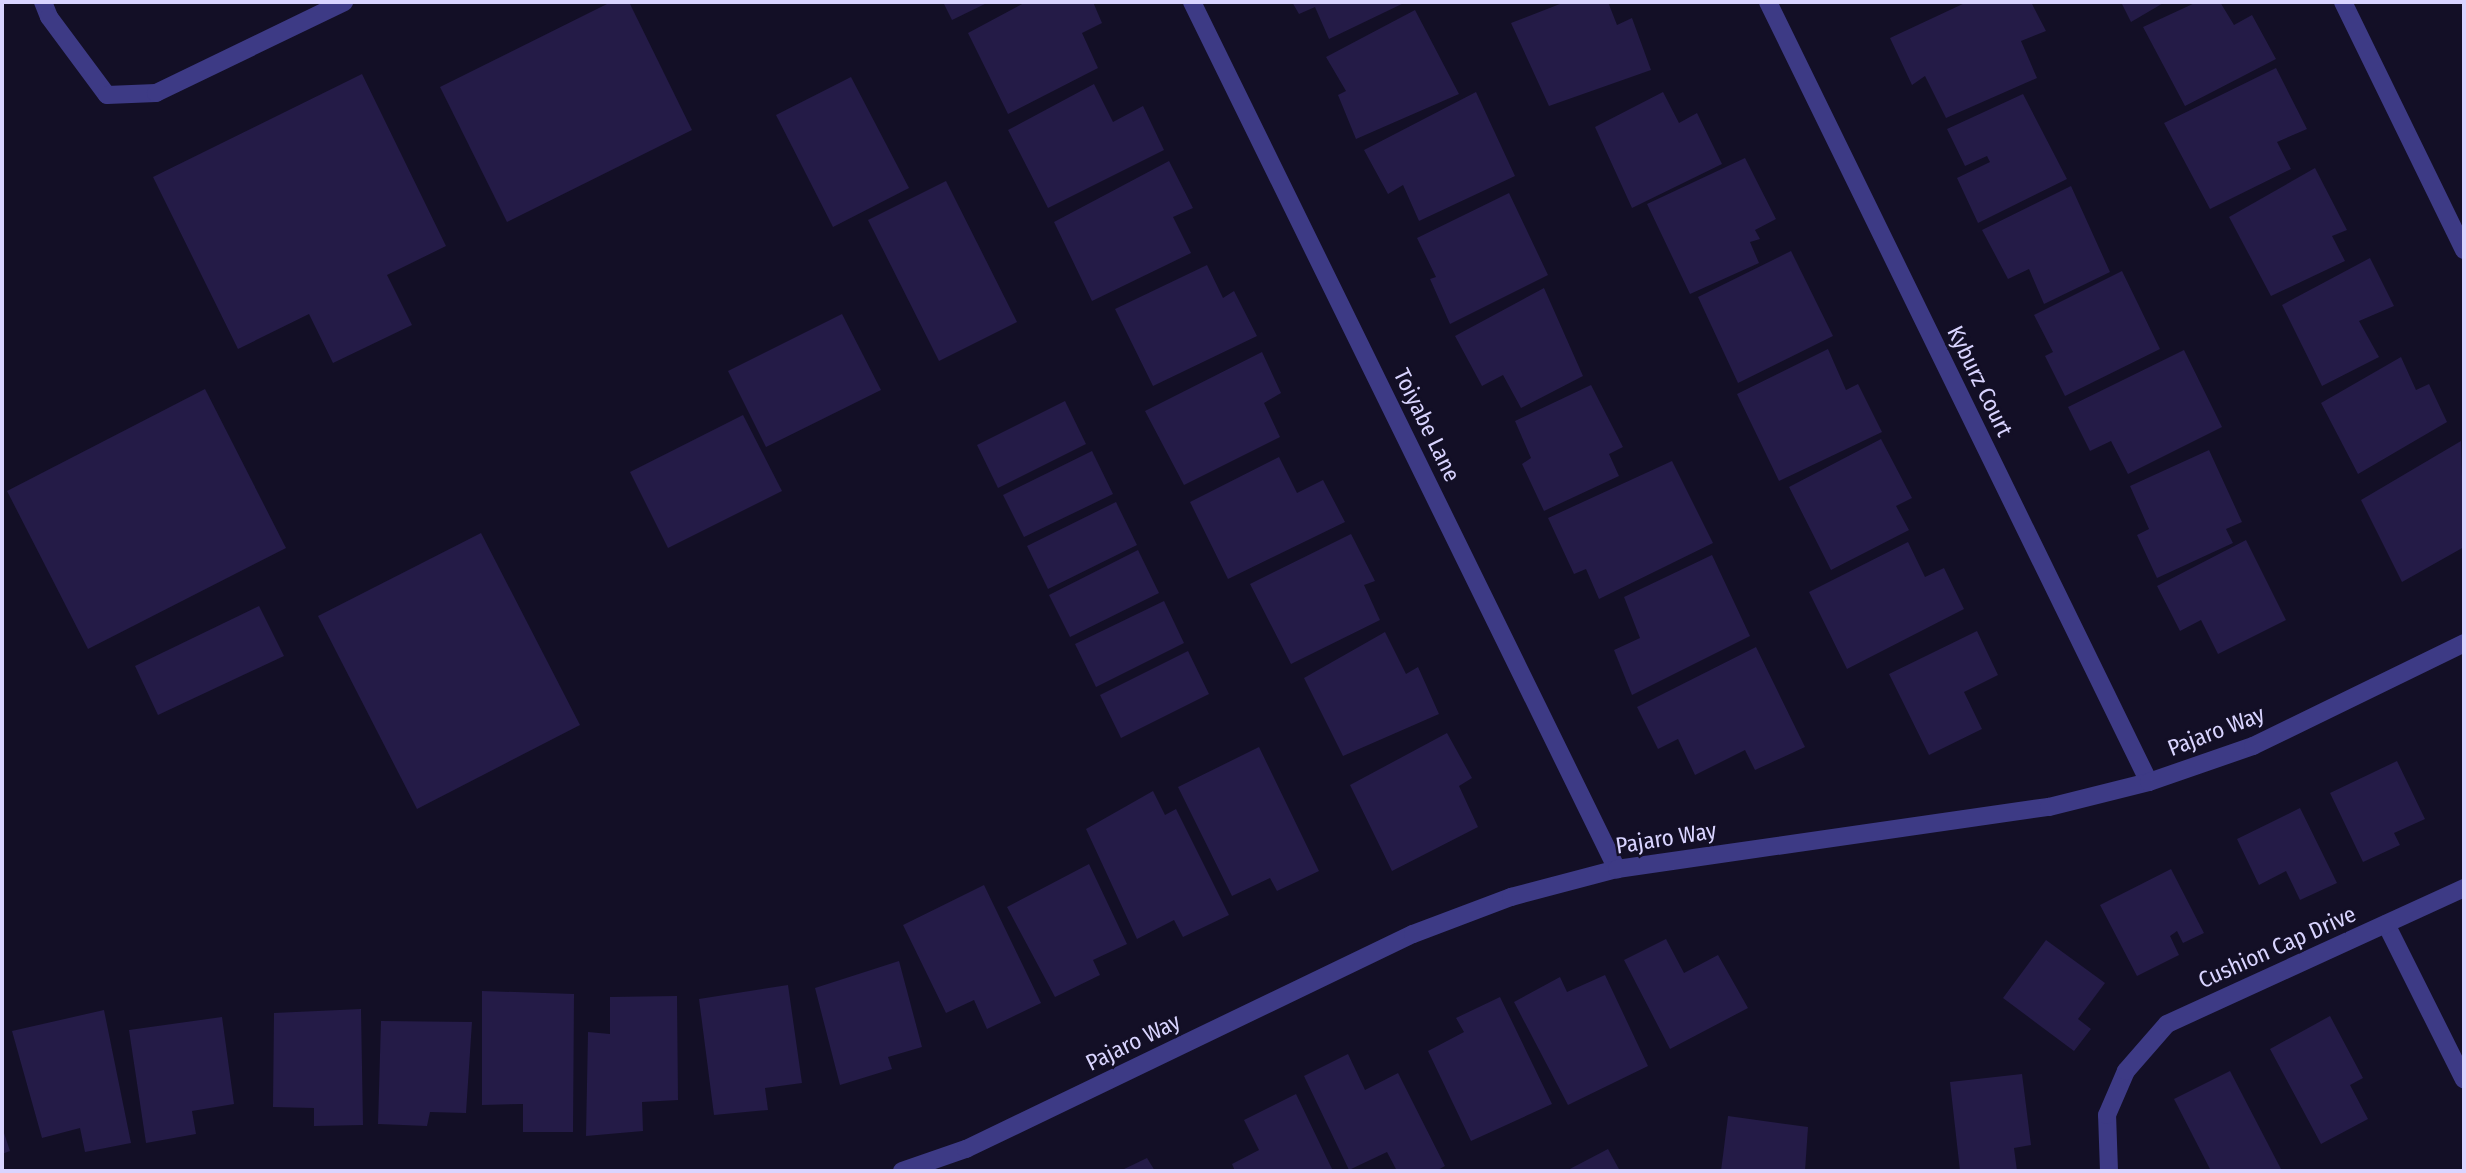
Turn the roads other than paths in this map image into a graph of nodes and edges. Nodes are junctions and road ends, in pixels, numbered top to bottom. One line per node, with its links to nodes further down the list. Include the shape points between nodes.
1 (43, 2): 2 (street, via 49,17 107,95 156,93)
2 (344, 2)
3 (1192, 2): 9 (street, Toiyabe Lane)
4 (1768, 2): 8 (street, Kyburz Court)
5 (2343, 2): 6 (street)
6 (2464, 250)
7 (2464, 643): 8 (street, Pajaro Way, via 2253,746)
8 (2149, 782): 9 (street, Pajaro Way, via 2049,807)
9 (1617, 869): 13 (street, Pajaro Way, via 1511,897 1413,934 966,1149)
10 (2464, 888): 11 (street, Cushion Cap Drive)
11 (2386, 924): 12 (street); 14 (street, Cushion Cap Drive, via 2167,1024 2126,1071 2107,1115)
12 (2464, 1080)
13 (902, 1171)
14 (2109, 1171)

